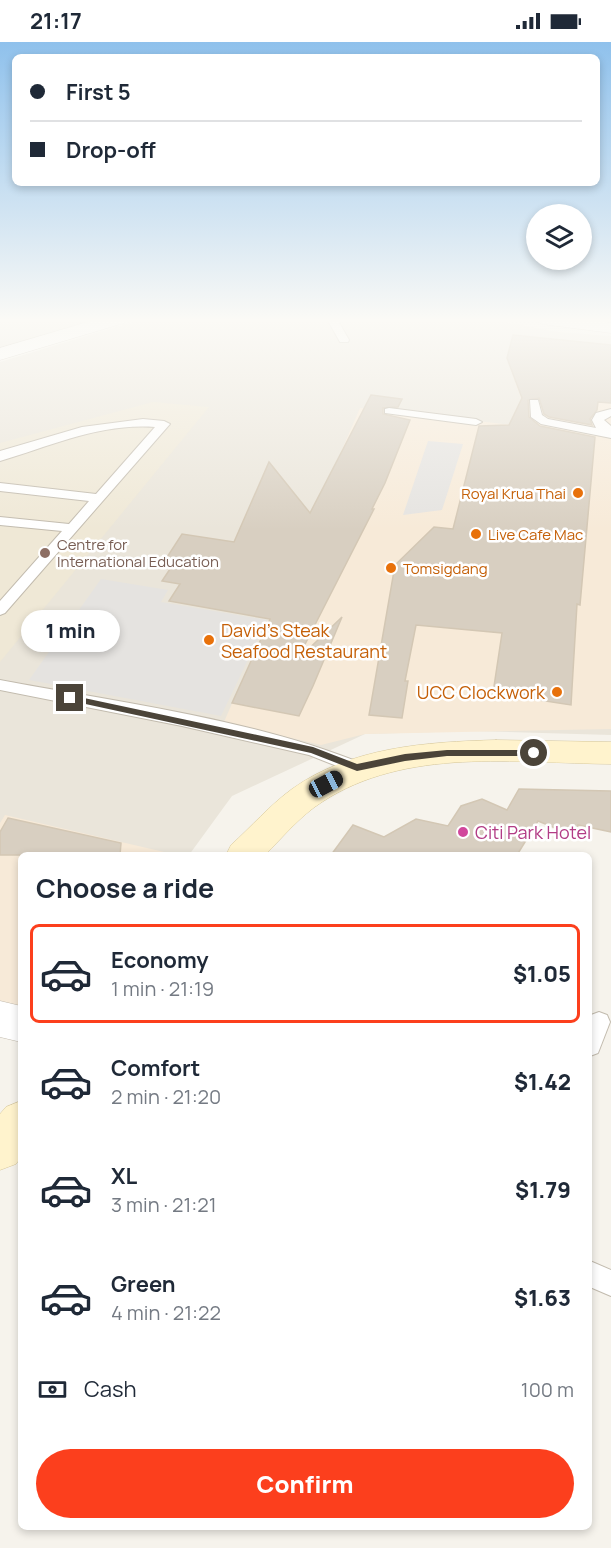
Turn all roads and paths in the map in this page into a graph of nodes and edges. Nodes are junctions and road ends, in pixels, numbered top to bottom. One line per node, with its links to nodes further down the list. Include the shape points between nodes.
1 (534, 402): 5 (lane, via 537,417 545,422)
2 (389, 411): 4 (lane)
3 (611, 412): 5 (lane, via 600,415 598,420)
4 (476, 422)
5 (611, 432)
6 (0, 457): 8 (lane, via 95,427 164,424)
7 (0, 487): 8 (lane)
8 (100, 498): 10 (lane)
9 (0, 521): 10 (lane)
10 (70, 528): 11 (lane)
11 (0, 610)
12 (0, 685): 14 (lane, via 313,750)
13 (611, 753): 14 (main road, via 447,753)
14 (357, 768): 15 (main road, via 310,793)
15 (246, 852)
16 (0, 1019): 18 (street)
17 (600, 1022): 19 (lane)
18 (18, 1023)
19 (592, 1041)
20 (18, 1126): 21 (main road)
21 (0, 1148)
22 (592, 1275): 23 (lane)
23 (611, 1283)

